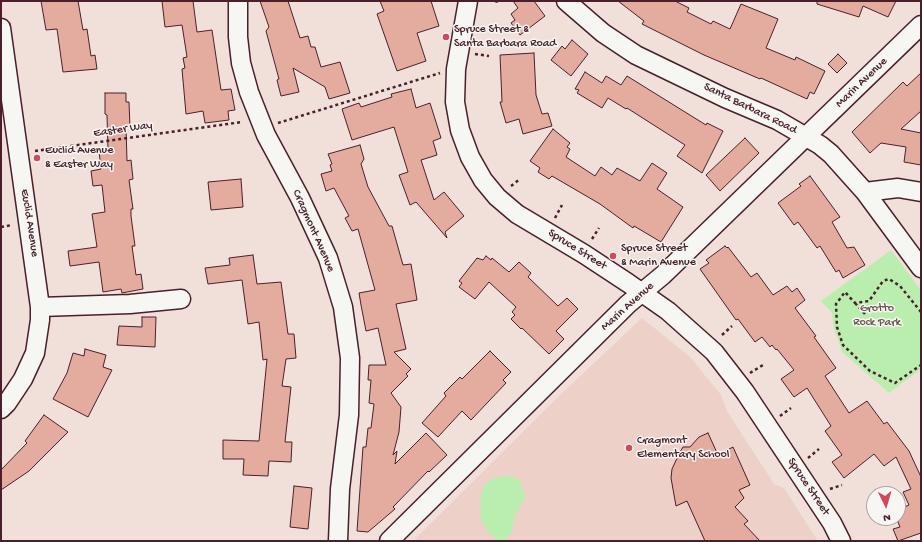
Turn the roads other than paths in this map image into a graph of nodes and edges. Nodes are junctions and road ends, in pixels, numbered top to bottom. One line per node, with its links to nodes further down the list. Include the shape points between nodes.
1 (238, 1): 14 (street, Cragmont Avenue, via 241,63 249,92 263,128 328,258 343,307 350,358 349,408 340,488)
2 (468, 1): 10 (street, Spruce Street, via 456,69 455,102 460,130 470,157 483,180 497,197 517,214 595,260)
3 (566, 1): 6 (street, Santa Barbara Road, via 603,33 636,55 777,120)
4 (921, 25): 6 (street, Marin Avenue)
5 (1, 28): 12 (street, Euclid Avenue)
6 (806, 137): 7 (street, Santa Barbara Road, via 830,154); 10 (street, Marin Avenue)
7 (865, 192): 8 (street, via 898,188); 9 (street, Santa Barbara Road)
8 (921, 192)
9 (921, 268)
10 (642, 293): 15 (street, Marin Avenue); 16 (street, Spruce Street, via 699,338 722,361 832,523)
11 (181, 299): 12 (street, via 130,304)
12 (40, 307): 13 (street, Euclid Avenue, via 35,353 23,379)
13 (1, 409)
14 (338, 541)
15 (389, 541)
16 (841, 541)

